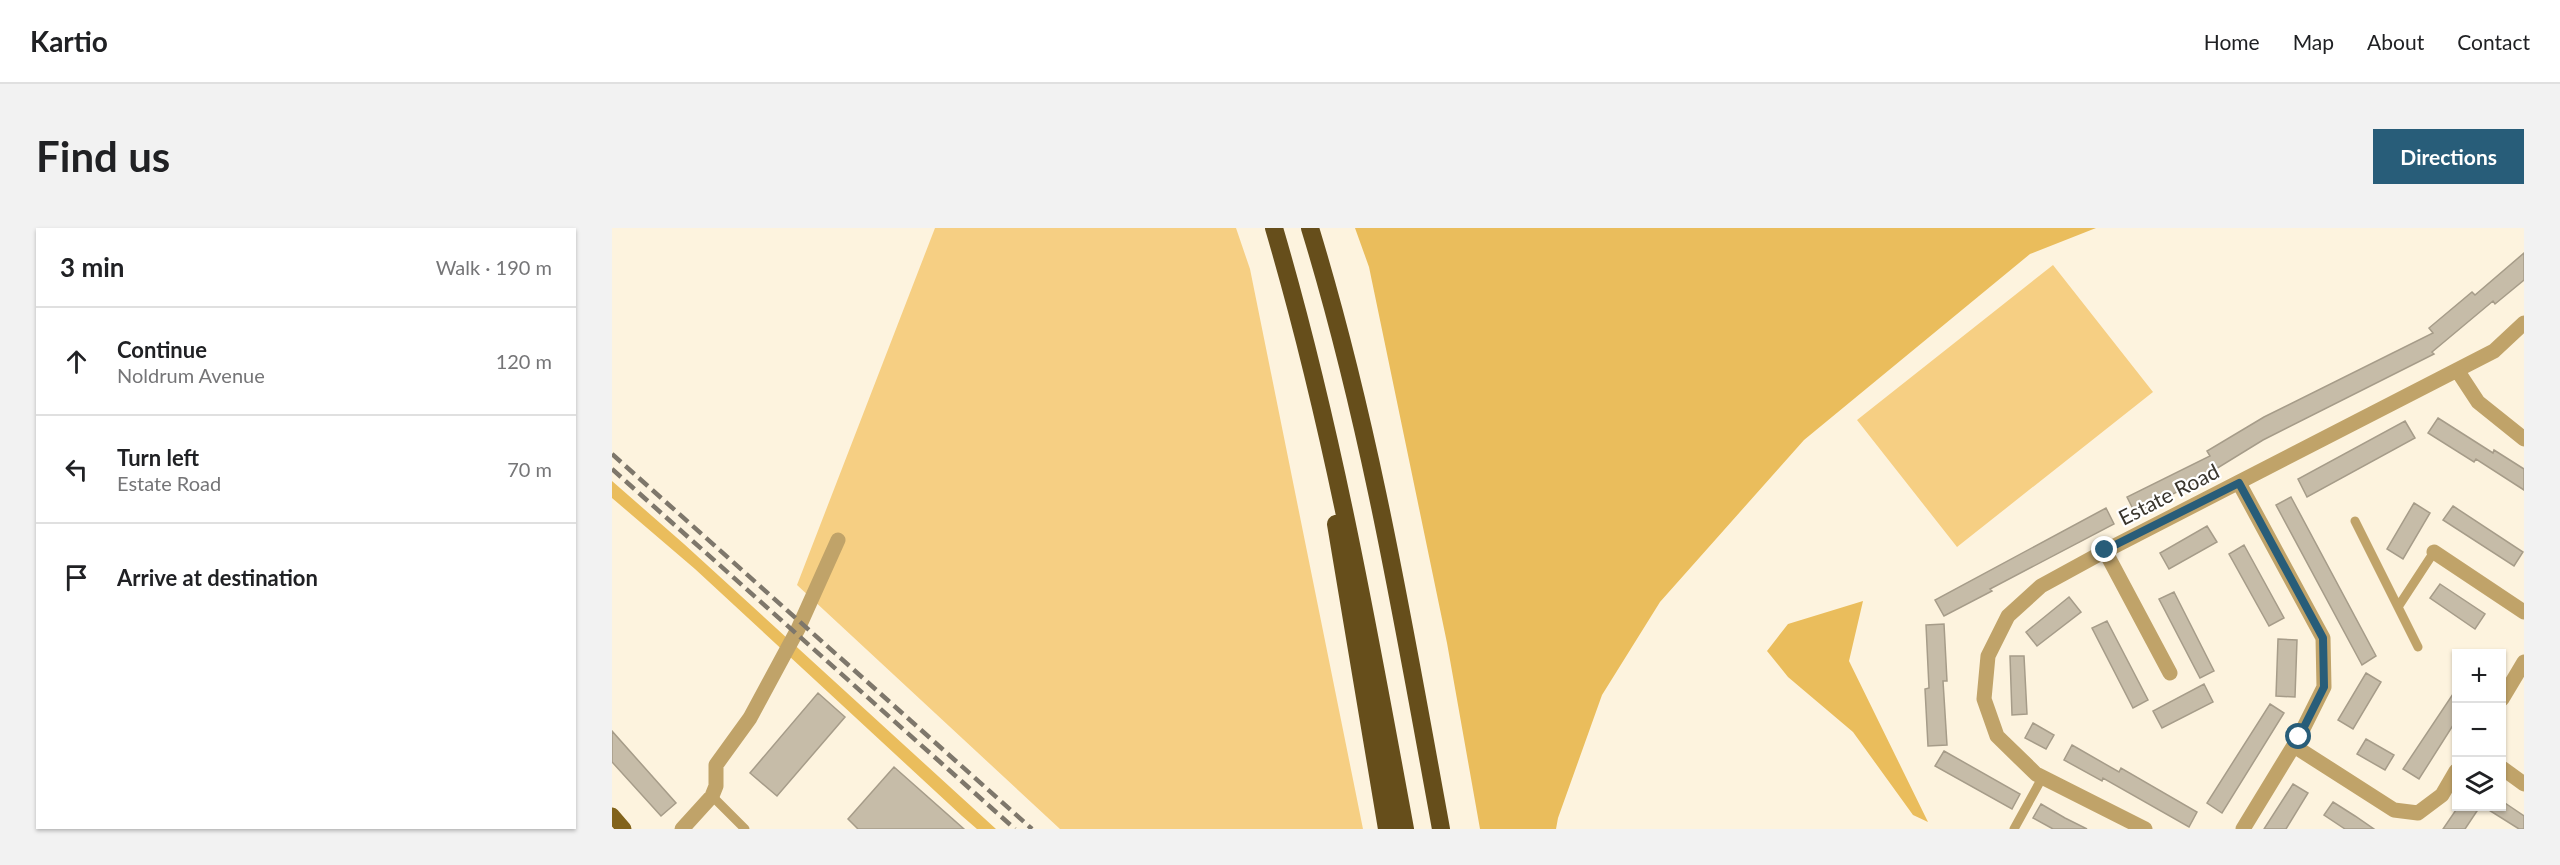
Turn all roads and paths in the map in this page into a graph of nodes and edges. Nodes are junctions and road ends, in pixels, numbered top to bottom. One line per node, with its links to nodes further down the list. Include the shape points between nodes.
1 (1274, 228): 3 (highway)
2 (1310, 228): 31 (highway, via 1360,417 1395,577)
3 (1296, 301): 29 (highway); 30 (highway, via 1356,566)
4 (2524, 323): 5 (street, Estate Road, via 2494,351)
5 (2457, 370): 6 (street, via 2478,402); 7 (street, Estate Road)
6 (2524, 440)
7 (2239, 483): 10 (street, Estate Road); 18 (street, via 2323,638 2324,687)
8 (2355, 521): 12 (lane)
9 (838, 540): 23 (street, via 798,629 750,718 716,765)
10 (2105, 550): 16 (street); 20 (street, Estate Road, via 2041,586 2008,616 1988,656 1984,699 1997,736)
11 (2434, 552): 12 (lane); 13 (street)
12 (2398, 607): 14 (lane)
13 (2524, 612)
14 (2418, 646)
15 (2524, 662): 17 (street)
16 (2170, 673)
17 (2506, 692)
18 (2294, 746): 21 (street, via 2394,810 2418,813 2442,795); 33 (street)
19 (2506, 771): 22 (street)
20 (2042, 778): 25 (street, Estate Road); 32 (lane)
21 (2452, 779)
22 (2524, 784)
23 (712, 796): 27 (street); 28 (lane)
24 (612, 815): 26 (main road)
25 (2141, 828)
26 (624, 829)
27 (682, 829)
28 (745, 829)
29 (1387, 829)
30 (1405, 829)
31 (1441, 829)
32 (2014, 829)
33 (2243, 829)

